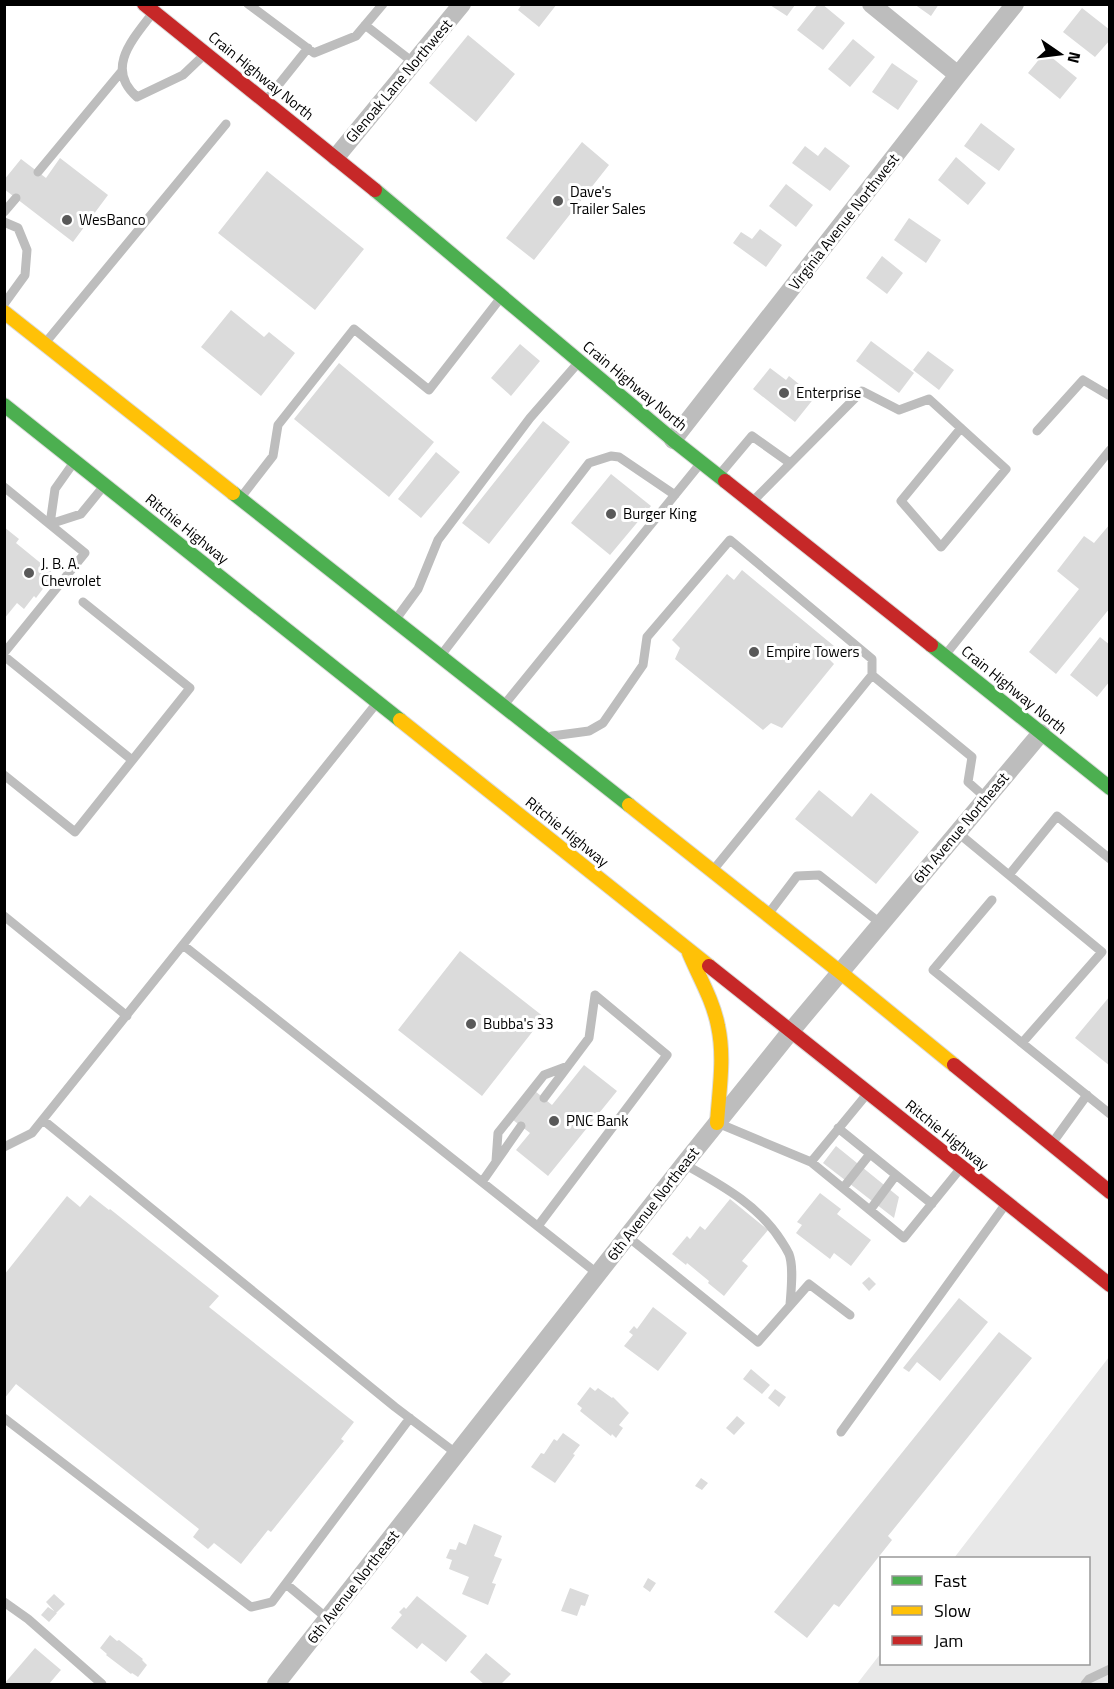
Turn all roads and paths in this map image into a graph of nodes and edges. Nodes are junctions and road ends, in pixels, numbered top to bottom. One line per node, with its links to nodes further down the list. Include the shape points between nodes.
1 (248, 4): 8 (lane)
2 (383, 4): 7 (lane)
3 (462, 4): 10 (street, Glenoak Lane Northwest)
4 (871, 4): 12 (street)
5 (1015, 4): 12 (street, Virginia Avenue Northwest)
6 (149, 8): 9 (main road, Crain Highway North); 11 (lane, via 127,47)
7 (365, 25): 8 (lane, via 356,36 335,45 314,53); 10 (lane)
8 (308, 48): 13 (lane)
9 (206, 53): 11 (lane, via 183,75 137,97 128,89); 13 (main road, Crain Highway North)
10 (414, 63): 15 (street, Glenoak Lane Northwest)
11 (121, 72): 16 (lane)
12 (958, 75): 29 (street, Virginia Avenue Northwest)
13 (266, 101): 15 (main road, Crain Highway North)
14 (226, 124): 23 (lane)
15 (336, 157): 20 (main road, Crain Highway North)
16 (38, 172)
17 (16, 198): 18 (lane)
18 (4, 212)
19 (4, 222): 21 (lane, via 18,228 27,250 25,275)
20 (502, 296): 24 (main road, Crain Highway North); 38 (lane, via 429,390 354,329 278,424 273,456)
21 (4, 304)
22 (4, 312): 23 (main road)
23 (45, 344): 38 (main road)
24 (579, 361): 29 (main road, Crain Highway North); 42 (lane, via 530,418 438,540 418,589)
25 (1110, 396): 28 (lane, via 1083,380)
26 (4, 405): 31 (main road, Ritchie Highway)
27 (961, 428): 27 (lane, via 1006,469 941,546 901,501); 33 (lane, via 929,399 899,410 862,391)
28 (1038, 431)
29 (673, 440): 32 (main road, Crain Highway North)
30 (1110, 450): 45 (lane)
31 (75, 460): 35 (main road, Ritchie Highway); 40 (lane, via 54,489)
32 (701, 462): 34 (main road, Crain Highway North); 37 (lane)
33 (790, 463): 34 (lane, via 752,436); 39 (lane)
34 (719, 476): 39 (main road, Crain Highway North)
35 (105, 485): 40 (lane, via 81,514); 47 (main road, Ritchie Highway)
36 (4, 487): 40 (lane)
37 (675, 495): 44 (lane, via 620,457 589,463); 48 (lane)
38 (241, 498): 42 (main road)
39 (752, 502): 45 (main road, Crain Highway North)
40 (50, 524): 43 (lane, via 85,553)
41 (83, 602): 51 (lane, via 190,688)
42 (395, 621): 44 (main road)
43 (4, 655): 51 (lane)
44 (440, 656): 48 (main road)
45 (945, 656): 49 (main road, Crain Highway North)
46 (872, 675): 50 (lane, via 872,659 730,540 647,637 642,665 603,723 589,731); 54 (lane, via 972,757 968,782); 57 (lane)
47 (378, 702): 63 (lane); 64 (main road, Ritchie Highway)
48 (503, 706): 50 (main road)
49 (1041, 733): 53 (main road, Crain Highway North); 54 (street, 6th Avenue Northeast)
50 (543, 737): 57 (main road)
51 (132, 760): 52 (lane, via 75,832)
52 (4, 775)
53 (1108, 783)
54 (986, 798): 55 (street, 6th Avenue Northeast)
55 (957, 832): 58 (lane); 62 (street, 6th Avenue Northeast)
56 (1110, 859): 58 (lane, via 1057,816)
57 (712, 871): 60 (main road)
58 (1008, 875): 68 (lane, via 1102,952)
59 (992, 900): 68 (lane, via 933,970)
60 (767, 915): 62 (lane, via 797,876 819,875); 65 (main road)
61 (4, 916): 66 (lane)
62 (880, 923): 65 (street, 6th Avenue Northeast)
63 (183, 945): 66 (lane); 86 (lane)
64 (687, 948): 67 (main road, Ritchie Highway); 75 (main road, via 718,1027)
65 (840, 972): 67 (street, 6th Avenue Northeast); 78 (main road)
66 (127, 1016): 74 (lane)
67 (791, 1031): 70 (main road, Ritchie Highway); 75 (street, 6th Avenue Northeast)
68 (1022, 1043): 71 (lane)
69 (568, 1066): 72 (lane); 81 (lane, via 544,1075 498,1133); 92 (lane, via 589,1038 595,995 667,1055)
70 (868, 1093): 77 (lane); 84 (main road, Ritchie Highway)
71 (1087, 1095): 73 (lane); 78 (lane)
72 (544, 1098)
73 (1110, 1114)
74 (43, 1120): 79 (lane, via 32,1133); 99 (lane)
75 (717, 1123): 82 (lane); 83 (street, 6th Avenue Northeast)
76 (521, 1126): 81 (lane)
77 (838, 1128): 80 (lane); 82 (lane)
78 (1051, 1144): 88 (main road)
79 (4, 1147)
80 (870, 1154): 85 (lane); 87 (lane)
81 (496, 1161): 86 (lane)
82 (810, 1162): 87 (lane)
83 (684, 1164): 93 (street, 6th Avenue Northeast); 96 (lane, via 744,1200 774,1228 790,1255)
84 (962, 1167): 89 (main road, Ritchie Highway); 90 (lane)
85 (896, 1175): 90 (lane); 91 (lane)
86 (482, 1182): 92 (lane)
87 (843, 1188): 91 (lane)
88 (1110, 1191)
89 (1006, 1203): 95 (main road, Ritchie Highway); 100 (lane)
90 (932, 1204): 91 (lane, via 904,1238)
91 (870, 1210)
92 (538, 1226): 94 (lane)
93 (627, 1236): 94 (street, 6th Avenue Northeast); 96 (lane, via 758,1342)
94 (598, 1274): 101 (street, 6th Avenue Northeast)
95 (1110, 1285)
96 (790, 1305): 97 (lane, via 809,1284)
97 (850, 1315)
98 (4, 1418): 102 (lane, via 250,1607 272,1602)
99 (411, 1418): 101 (lane); 102 (lane)
100 (841, 1432)
101 (457, 1454): 104 (street, 6th Avenue Northeast)
102 (286, 1584): 104 (lane)
103 (4, 1602): 106 (lane)
104 (328, 1619): 107 (street, 6th Avenue Northeast)
105 (1110, 1669): 108 (lane)
106 (101, 1684)
107 (276, 1684)
108 (1085, 1684)

